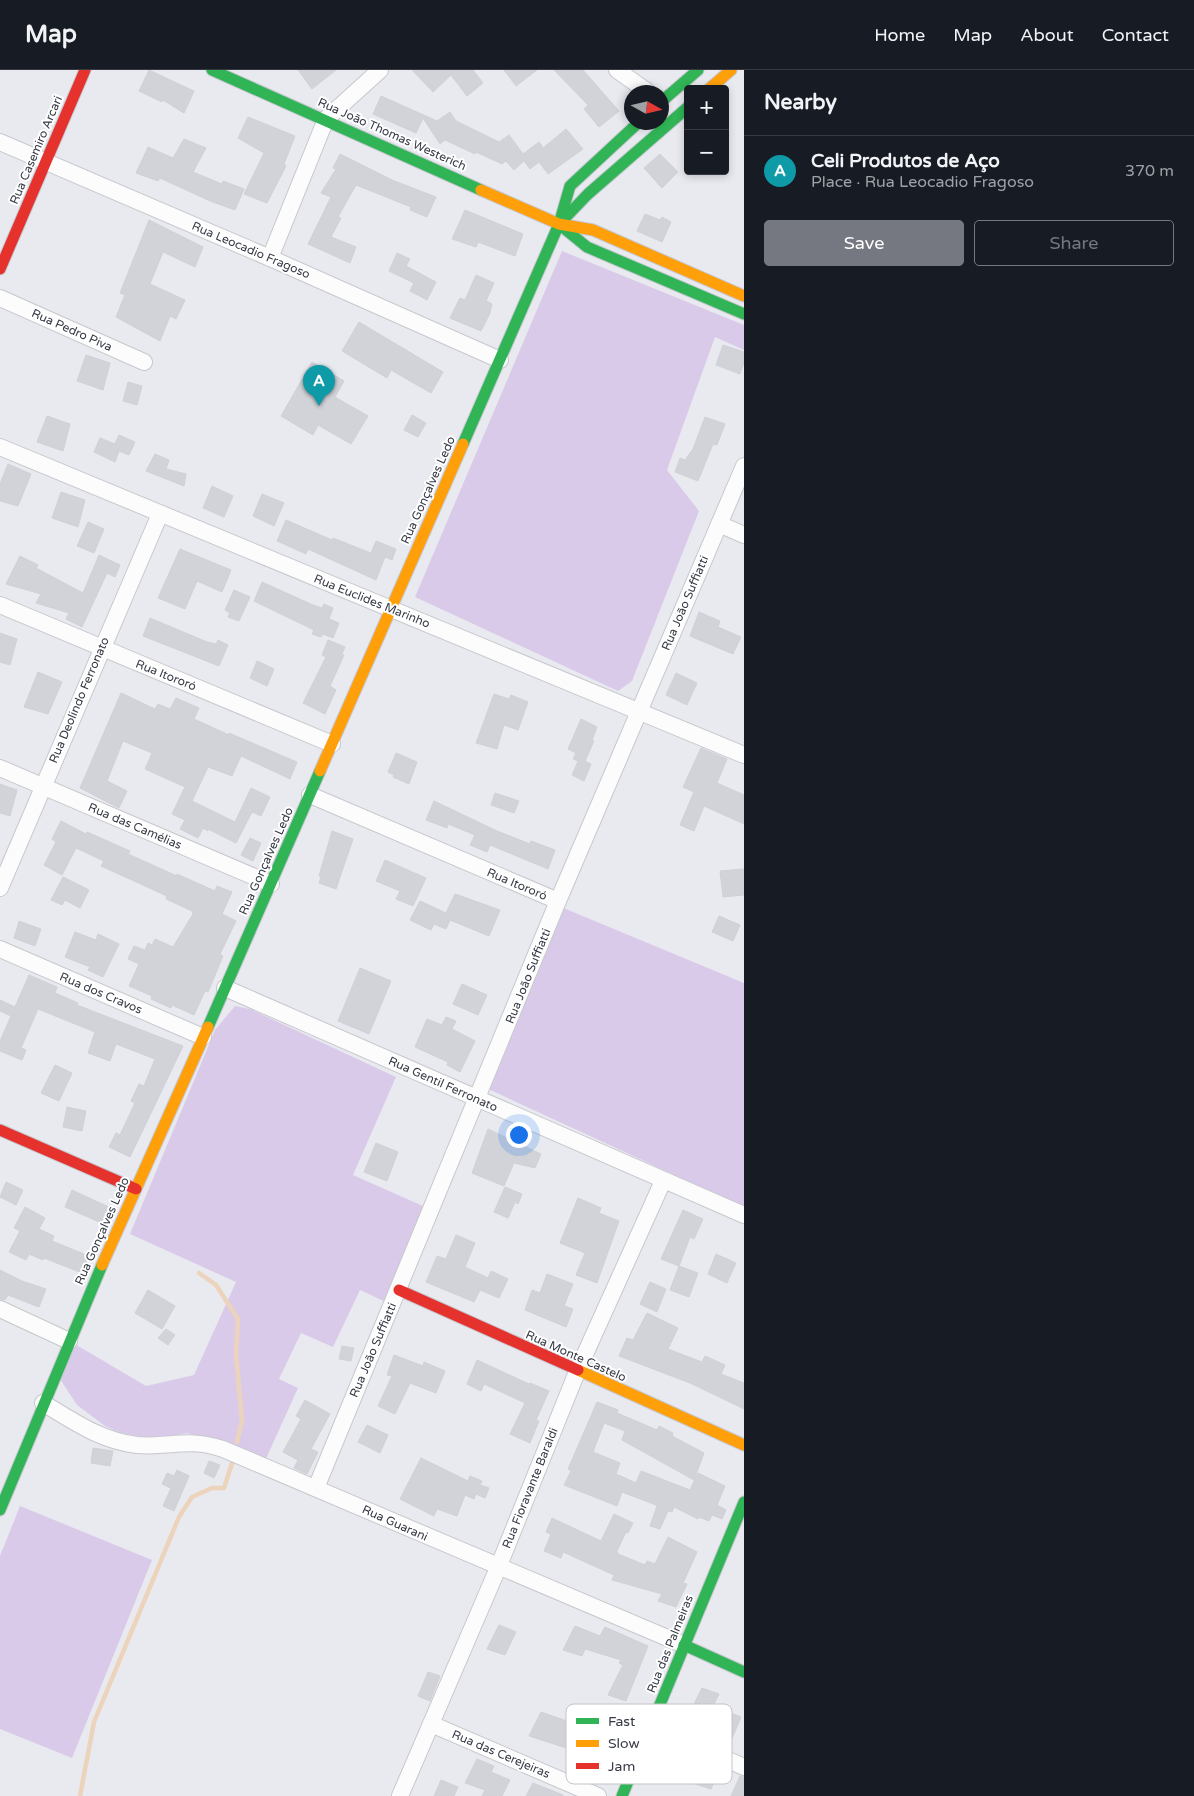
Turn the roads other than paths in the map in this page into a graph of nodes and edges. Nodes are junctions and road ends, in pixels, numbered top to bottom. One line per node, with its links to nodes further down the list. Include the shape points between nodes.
1 (85, 70): 16 (street, Rua Casemiro Arcari)
2 (212, 70): 13 (street, Rua João Thomas Westerich)
3 (380, 70): 13 (street)
4 (617, 70): 7 (street)
5 (698, 70): 9 (street)
6 (731, 70): 8 (street)
7 (638, 85)
8 (714, 85)
9 (669, 96)
10 (684, 110): 12 (street, Rua Gonçalves Ledo)
11 (669, 111): 12 (street)
12 (675, 118): 17 (street, Rua Gonçalves Ledo, via 588,194)
13 (326, 119): 17 (street, Rua João Thomas Westerich); 19 (street)
14 (630, 130): 17 (street, Rua Gonçalves Ledo, via 570,186)
15 (0, 142): 16 (street, Rua Leocadio Fragoso)
16 (46, 162): 19 (street, Rua Leocadio Fragoso); 20 (street, Rua Casemiro Arcari)
17 (559, 224): 18 (street, Rua João Thomas Westerich, via 593,230); 21 (street, Rua João Thomas Westerich, via 587,247); 25 (street, Rua Gonçalves Ledo)
18 (655, 257): 21 (street); 22 (street, Rua João Thomas Westerich)
19 (270, 258): 25 (street, Rua Leocadio Fragoso)
20 (0, 269)
21 (648, 273): 24 (street, Rua João Thomas Westerich)
22 (744, 295): 24 (street)
23 (0, 298): 26 (street, Rua Pedro Piva)
24 (741, 312)
25 (500, 360): 33 (street, Rua Gonçalves Ledo)
26 (144, 362)
27 (0, 447): 29 (street, Rua Euclides Marinho)
28 (744, 466): 30 (street, Rua João Suffiatti)
29 (160, 514): 33 (street, Rua Euclides Marinho); 34 (street, Rua Deolindo Ferronato)
30 (719, 524): 31 (street); 35 (street, Rua João Suffiatti)
31 (744, 535)
32 (0, 605): 34 (street, Rua Itororó)
33 (391, 609): 35 (street, Rua Euclides Marinho); 36 (street, Rua Gonçalves Ledo)
34 (101, 648): 36 (street, Rua Itororó); 39 (street, Rua Deolindo Ferronato)
35 (639, 712): 37 (street, Rua Euclides Marinho); 43 (street, Rua João Suffiatti)
36 (332, 744): 40 (street, Rua Gonçalves Ledo)
37 (744, 754)
38 (0, 768): 39 (street, Rua das Camélias)
39 (44, 786): 41 (street, Rua das Camélias); 42 (street, Rua Deolindo Ferronato)
40 (310, 795): 41 (street, Rua Gonçalves Ledo); 43 (street, Rua Itororó)
41 (271, 884): 45 (street, Rua Gonçalves Ledo)
42 (0, 888)
43 (558, 901): 47 (street, Rua João Suffiatti)
44 (0, 949): 46 (street, Rua dos Cravos)
45 (226, 988): 46 (street, Rua Gonçalves Ledo); 47 (street, Rua Gentil Ferronato)
46 (203, 1038): 50 (street, Rua Gonçalves Ledo)
47 (478, 1099): 49 (street, Rua Gentil Ferronato); 52 (street, Rua João Suffiatti)
48 (0, 1130): 50 (street)
49 (663, 1182): 51 (street, Rua Gentil Ferronato); 55 (street, Rua Fioravante Baraldi)
50 (136, 1189): 54 (street, Rua Gonçalves Ledo)
51 (744, 1215)
52 (398, 1290): 55 (street, Rua Monte Castelo); 58 (street, Rua João Suffiatti)
53 (0, 1309): 54 (street)
54 (68, 1340): 56 (street, Rua Gonçalves Ledo)
55 (577, 1372): 57 (street, Rua Monte Castelo); 61 (street, Rua Fioravante Baraldi)
56 (43, 1403): 58 (street, Rua Guarani, via 92,1433 114,1441 136,1445 192,1441 208,1444); 60 (street, Rua Gonçalves Ledo)
57 (744, 1445)
58 (316, 1488): 61 (street, Rua Guarani)
59 (744, 1502): 62 (street, Rua das Palmeiras)
60 (0, 1510)
61 (498, 1568): 62 (street, Rua Guarani); 65 (street, Rua Fioravante Baraldi)
62 (684, 1645): 63 (street, Rua Guarani); 64 (street, Rua das Palmeiras)
63 (744, 1672)
64 (661, 1704)
65 (431, 1724): 68 (street, Rua das Cerejeiras); 71 (street, Rua Fioravante Baraldi)
66 (732, 1762): 67 (street)
67 (744, 1767)
68 (566, 1782)
69 (570, 1784): 72 (street, Rua das Cerejeiras)
70 (627, 1784): 73 (street, Rua das Palmeiras)
71 (400, 1796)
72 (598, 1796)
73 (622, 1796)

